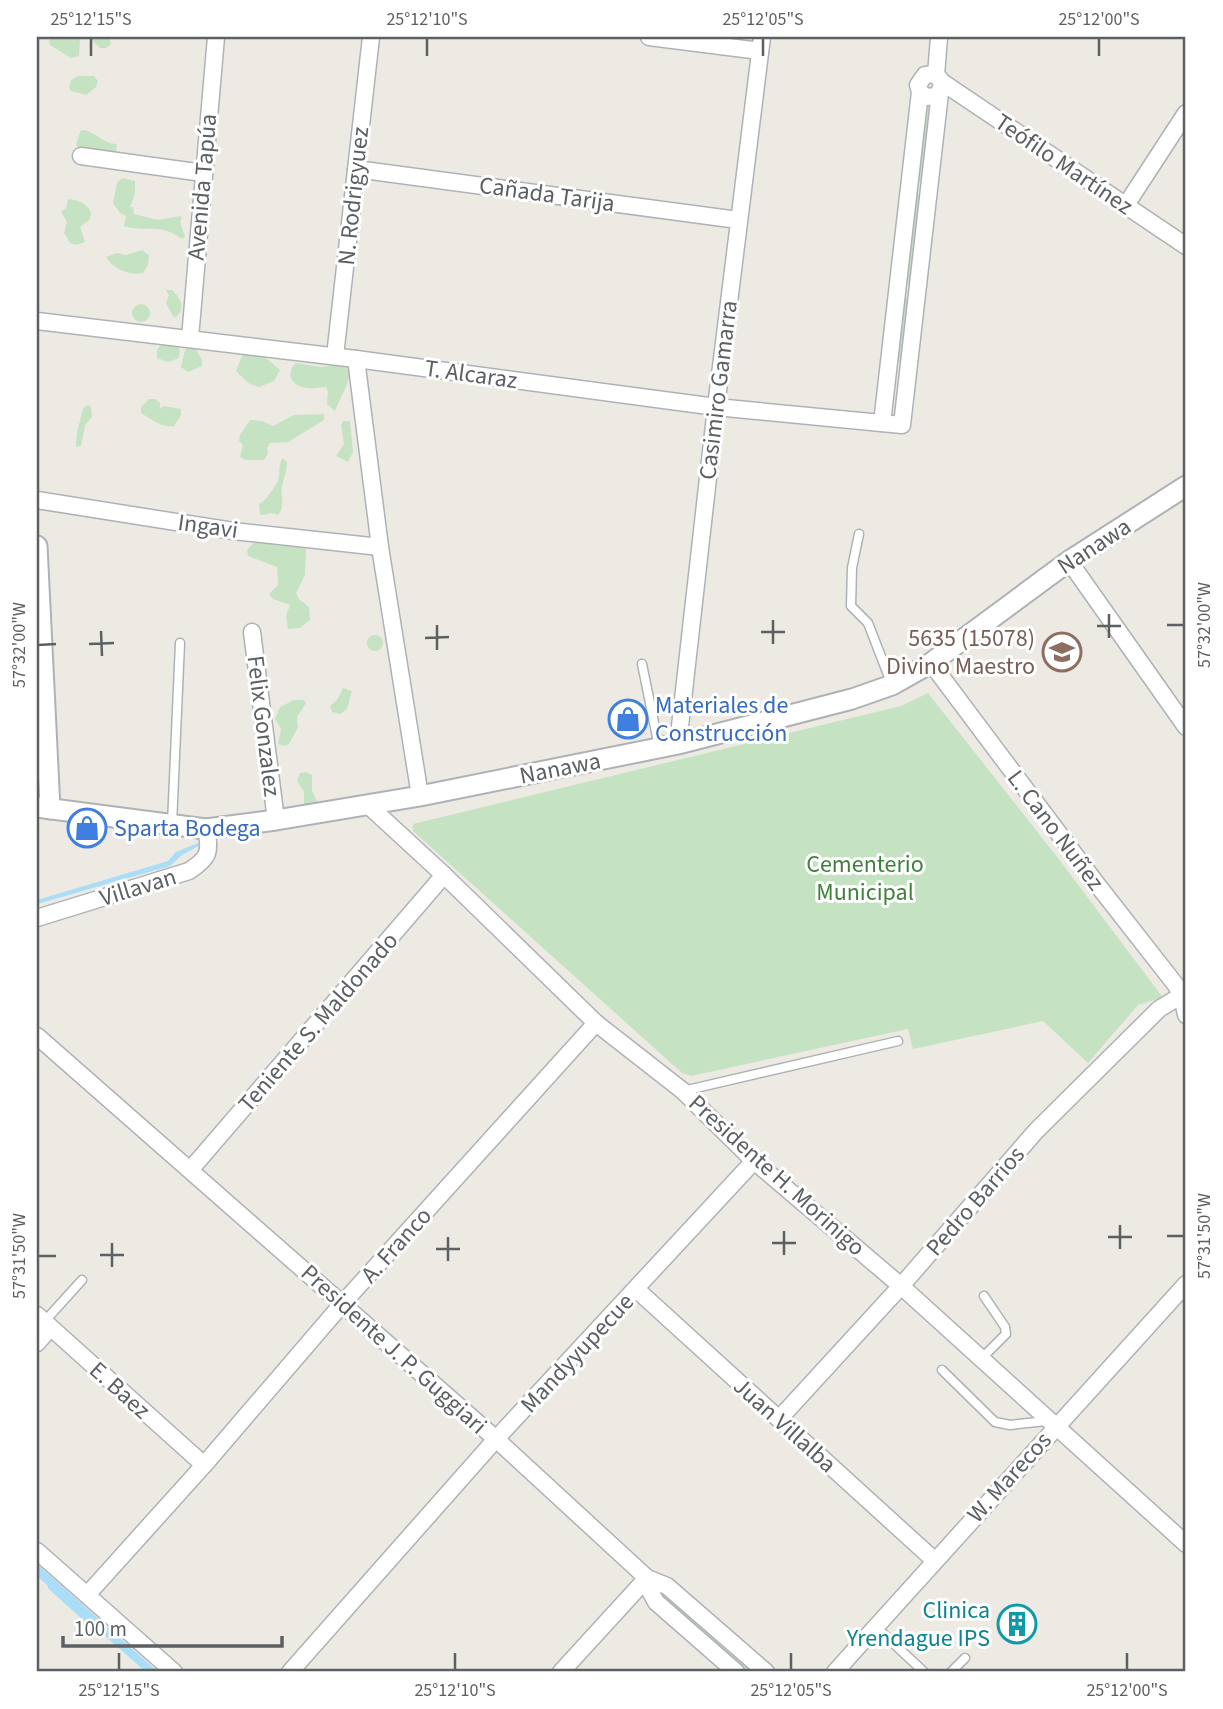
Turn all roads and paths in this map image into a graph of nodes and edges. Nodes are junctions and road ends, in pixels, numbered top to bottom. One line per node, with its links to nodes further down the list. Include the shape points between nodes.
1 (216, 37): 10 (street, Avenida Tapúa)
2 (371, 37): 9 (street, N. Rodrigyuez)
3 (649, 37): 5 (street)
4 (939, 37): 6 (street)
5 (761, 44): 12 (street, Casimiro Gamarra)
6 (939, 84): 11 (street, Teófilo Martínez); 14 (street, via 929,74 918,85); 15 (street)
7 (1186, 113): 11 (street)
8 (81, 156): 10 (street)
9 (356, 169): 12 (street, Cañada Tarija); 18 (street, N. Rodrigyuez)
10 (203, 173): 17 (street, Avenida Tapúa)
11 (1126, 205): 13 (street, Teófilo Martínez)
12 (738, 220): 22 (street, Casimiro Gamarra)
13 (1186, 246)
14 (897, 289): 15 (street); 20 (street)
15 (918, 292): 21 (street)
16 (37, 321): 17 (street, T. Alcaraz)
17 (190, 338): 18 (street, T. Alcaraz)
18 (335, 356): 19 (street, T. Alcaraz)
19 (356, 359): 22 (street, T. Alcaraz); 28 (street)
20 (887, 368): 21 (street); 23 (street)
21 (909, 371): 23 (street, T. Alcaraz, via 904,422)
22 (716, 407): 23 (street, T. Alcaraz); 36 (street, Casimiro Gamarra)
23 (882, 423)
24 (1186, 486): 29 (street, Nanawa)
25 (37, 500): 28 (street, Ingavi, via 233,531)
26 (859, 534): 34 (lane, via 851,607 868,623)
27 (37, 546): 39 (street)
28 (380, 547): 37 (street)
29 (1069, 561): 32 (street, Nanawa); 35 (street)
30 (252, 632): 40 (street, Felix Gonzalez)
31 (180, 643): 41 (lane)
32 (931, 663): 34 (street, Nanawa); 45 (street, L. Cano Nuñez)
33 (642, 664): 36 (lane)
34 (892, 685): 36 (street, Nanawa)
35 (1186, 727)
36 (669, 746): 37 (street, Nanawa)
37 (420, 796): 38 (street, Nanawa)
38 (369, 805): 40 (street, Nanawa); 43 (street, Presidente H. Morinigo)
39 (44, 808): 41 (street, Nanawa)
40 (276, 820): 42 (street, Nanawa)
41 (172, 824): 42 (street, Nanawa)
42 (206, 829): 44 (street, Villavan, via 206,855 189,871)
43 (444, 875): 47 (street, Presidente H. Morinigo); 52 (street, Teniente S. Maldonado)
44 (37, 918)
45 (1184, 996): 46 (street, L. Cano Nuñez); 55 (street, Pedro Barrios, via 1159,1009 1037,1131)
46 (1186, 1015)
47 (596, 1023): 50 (street, Presidente H. Morinigo); 58 (street, A. Franco)
48 (38, 1041): 52 (street, Presidente J. P. Guggiari)
49 (898, 1041): 50 (lane)
50 (683, 1091): 51 (street, Presidente H. Morinigo)
51 (754, 1161): 55 (street, Presidente H. Morinigo); 56 (street, Mandyyupecue)
52 (191, 1170): 58 (street, Presidente J. P. Guggiari)
53 (82, 1280): 59 (lane)
54 (1186, 1284): 64 (street, W. Marecos)
55 (901, 1286): 61 (street, Presidente H. Morinigo); 63 (street, Pedro Barrios)
56 (636, 1289): 63 (street, Juan Villalba); 65 (street, Mandyyupecue)
57 (984, 1296): 61 (lane, via 1006,1334)
58 (343, 1304): 65 (street, Presidente J. P. Guggiari); 66 (street, A. Franco)
59 (44, 1322): 60 (street); 66 (street, E. Baez)
60 (37, 1343)
61 (981, 1359): 64 (street, Presidente H. Morinigo)
62 (942, 1370): 64 (lane, via 995,1422)
63 (779, 1419): 69 (street, Juan Villalba)
64 (1053, 1423): 67 (street, Presidente H. Morinigo); 69 (street, W. Marecos)
65 (496, 1439): 70 (street, Presidente J. P. Guggiari); 75 (street, Mandyyupecue)
66 (204, 1465): 71 (street, A. Franco)
67 (1186, 1544)
68 (37, 1551): 71 (street)
69 (934, 1560): 72 (street, W. Marecos)
70 (647, 1578): 76 (street); 77 (street, Presidente J. P. Guggiari, via 656,1602); 78 (street, via 667,1586)
71 (87, 1595): 74 (street)
72 (876, 1628): 79 (street, W. Marecos); 80 (lane)
73 (965, 1658): 81 (lane)
74 (174, 1672)
75 (290, 1672)
76 (561, 1672)
77 (736, 1672)
78 (766, 1672)
79 (835, 1672)
80 (924, 1672)
81 (951, 1672)

